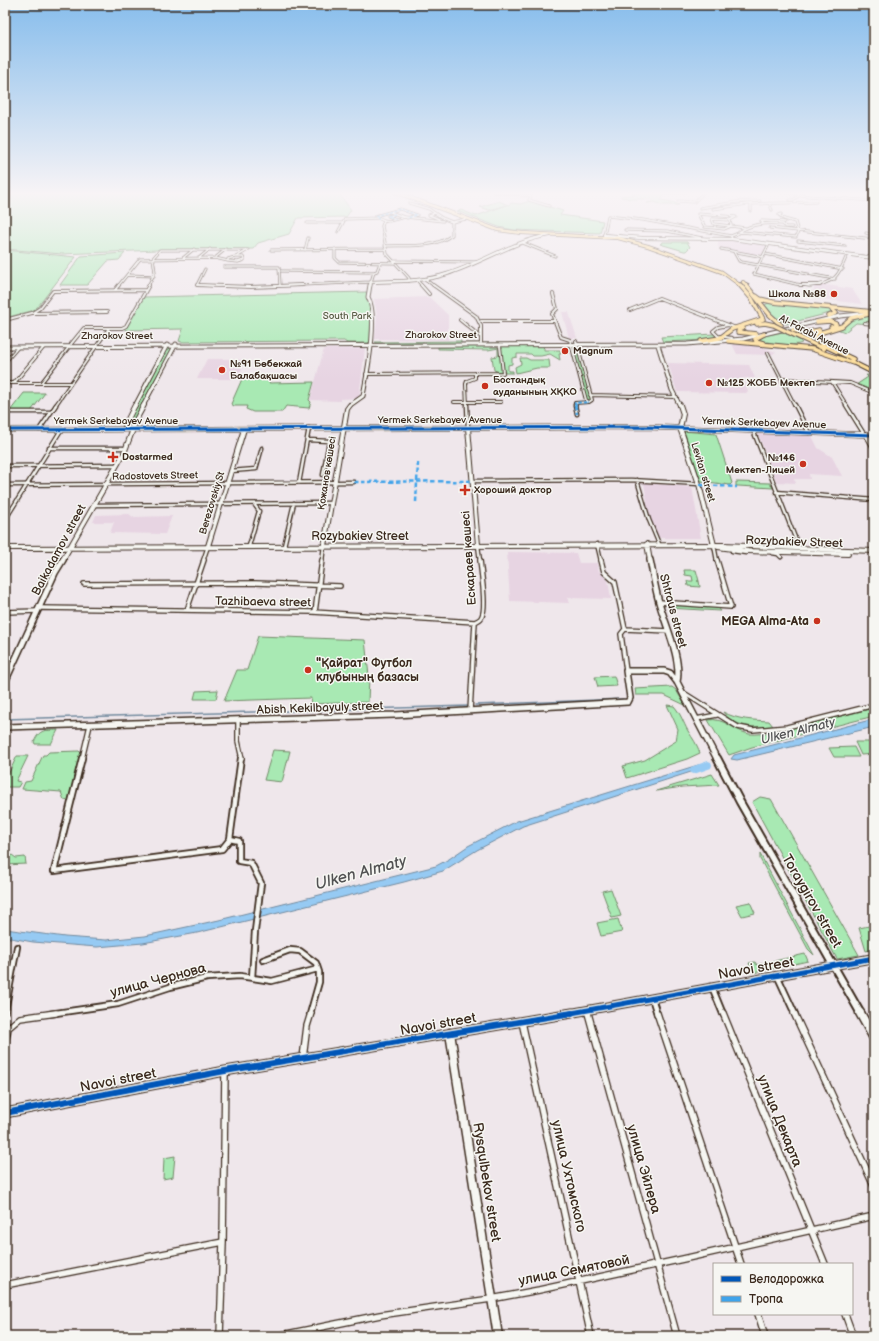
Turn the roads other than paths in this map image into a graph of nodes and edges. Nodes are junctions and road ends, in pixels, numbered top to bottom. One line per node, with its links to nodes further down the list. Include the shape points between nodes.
1 (156, 255): 19 (street)
2 (187, 255): 20 (street)
3 (203, 255): 21 (street)
4 (219, 255): 22 (street)
5 (240, 255): 18 (street)
6 (335, 255): 31 (street, via 339,262)
7 (388, 255): 29 (street)
8 (493, 255): 30 (street)
9 (552, 255): 16 (street)
10 (674, 255): 56 (main road, Al-Farabi Avenue, via 722,272 739,283)
11 (679, 255): 41 (main road, Al-Farabi Avenue)
12 (735, 255): 32 (street, via 739,261)
13 (753, 255): 17 (street)
14 (847, 255): 24 (street); 36 (street)
15 (871, 255): 24 (street)
16 (555, 256)
17 (764, 256): 32 (street); 36 (street)
18 (236, 257): 23 (street); 28 (street, via 243,257 244,260)
19 (153, 258): 20 (street); 39 (street, via 140,259); 40 (street)
20 (183, 258): 21 (street)
21 (199, 258): 22 (street)
22 (215, 258): 26 (street)
23 (230, 258): 26 (street); 27 (street)
24 (870, 258): 25 (street)
25 (874, 258)
26 (220, 259): 27 (street)
27 (228, 261): 28 (street)
28 (235, 262): 34 (street)
29 (394, 262): 30 (street); 31 (street); 45 (street)
30 (476, 262): 42 (street, via 453,272)
31 (380, 263): 38 (street, Қожанов көшесі)
32 (759, 266): 43 (street); 43 (street, via 754,274 809,286 822,285)
33 (224, 268): 34 (street)
34 (242, 268): 49 (street, via 279,267)
35 (205, 269): 48 (street, via 196,284)
36 (843, 269): 43 (street)
37 (281, 271): 38 (street)
38 (374, 272): 47 (street, Қожанов көшесі)
39 (127, 275): 40 (street); 51 (street)
40 (154, 276): 52 (street)
41 (737, 278)
42 (425, 279): 44 (street); 68 (street)
43 (835, 279)
44 (417, 280): 45 (street); 53 (street)
45 (409, 281): 47 (street)
46 (741, 281): 55 (main road, Al-Farabi Avenue)
47 (371, 282): 49 (street); 92 (street, Қожанов көшесі, via 368,297 372,304)
48 (206, 286): 49 (street); 50 (street)
49 (280, 286)
50 (204, 289)
51 (115, 290): 52 (street); 61 (street, via 53,291 40,308)
52 (146, 290): 75 (street, via 126,326)
53 (429, 294)
54 (553, 294): 67 (street, via 557,309 552,314)
55 (754, 295): 57 (main road); 64 (main road, Al-Farabi Avenue)
56 (752, 299): 73 (main road, Al-Farabi Avenue); 76 (main road, via 762,318)
57 (773, 302): 58 (main road); 64 (main road, via 764,304)
58 (826, 307): 62 (main road); 63 (main road, via 836,312)
59 (630, 310): 72 (street, via 659,298)
60 (107, 312): 61 (street)
61 (32, 313): 65 (street)
62 (874, 313): 63 (street, Zharokov Street); 69 (street, Zharokov Street, via 847,315); 99 (main road, via 851,318 842,326 816,334 815,338)
63 (828, 316): 78 (street, Zharokov Street)
64 (772, 318): 74 (main road, Al-Farabi Avenue)
65 (5, 320)
66 (460, 320): 80 (street)
67 (554, 321): 68 (street); 86 (street, via 561,337)
68 (481, 322): 80 (street)
69 (817, 322): 77 (main road, via 829,321 837,326 810,332); 79 (street, Zharokov Street)
70 (864, 323): 71 (street)
71 (874, 324)
72 (730, 325): 76 (street); 81 (street, via 713,330)
73 (774, 325): 74 (main road, bridge); 78 (main road, via 760,323 738,330 744,334)
74 (781, 326): 77 (main road, Al-Farabi Avenue, bridge)
75 (109, 328): 89 (street); 95 (street, via 84,328)
76 (736, 328): 81 (main road)
77 (790, 330): 79 (main road, via 803,344 755,340); 99 (main road, Al-Farabi Avenue); 101 (main road, Al-Farabi Avenue)
78 (756, 334): 82 (street, Zharokov Street)
79 (764, 334): 84 (street, Zharokov Street)
80 (481, 337): 85 (street)
81 (722, 337): 82 (street); 83 (main road)
82 (732, 338): 83 (street, Zharokov Street)
83 (701, 341): 87 (street, Zharokov Street)
84 (728, 341): 93 (street, Zharokov Street); 101 (main road, via 812,349)
85 (481, 343): 88 (street, Zharokov Street); 92 (street, Zharokov Street)
86 (571, 343): 87 (street, Zharokov Street); 88 (street, Zharokov Street); 118 (street, via 586,400)
87 (576, 343): 93 (street, Zharokov Street); 114 (street)
88 (542, 344): 96 (street, Zharokov Street)
89 (97, 345): 90 (street, Zharokov Street); 95 (street, Zharokov Street); 112 (street)
90 (167, 345): 91 (street, Zharokov Street); 121 (street, Baikadamov street)
91 (176, 345): 92 (street, Zharokov Street); 120 (street, Baikadamov street)
92 (370, 345): 96 (street, Zharokov Street); 106 (street, Қожанов көшесі)
93 (658, 345): 115 (street, Levitan street, via 672,390)
94 (5, 346): 95 (street, Zharokov Street); 97 (street, Zharokov Street)
95 (70, 346): 98 (street, Zharokov Street); 111 (street)
96 (500, 346): 104 (street, via 503,373)
97 (18, 347): 98 (street, Zharokov Street); 102 (street)
98 (44, 347): 110 (street)
99 (826, 347): 101 (main road, Al-Farabi Avenue)
100 (768, 353): 107 (street)
101 (852, 361): 103 (main road, Al-Farabi Avenue); 105 (main road, Al-Farabi Avenue)
102 (5, 362)
103 (874, 369)
104 (475, 373): 106 (street); 119 (street, via 475,378 466,383)
105 (874, 373)
106 (366, 374): 126 (street, Қожанов көшесі, via 363,396 348,407)
107 (782, 379): 108 (street); 135 (street)
108 (832, 382): 113 (street, via 850,383); 136 (street)
109 (5, 383): 110 (street)
110 (14, 383): 111 (street)
111 (41, 383): 112 (street)
112 (71, 383): 123 (street)
113 (874, 393)
114 (590, 395): 115 (street); 118 (street)
115 (677, 397): 128 (street, Levitan street, via 683,414)
116 (454, 402): 119 (street)
117 (501, 402): 119 (street)
118 (590, 402): 124 (street, via 575,402)
119 (468, 403): 127 (street)
120 (141, 409): 121 (street); 129 (street, Baikadamov street)
121 (132, 410): 129 (street, Baikadamov street, via 125,425)
122 (5, 412): 123 (street)
123 (51, 412): 132 (street)
124 (577, 414)
125 (309, 428): 126 (street, Yermek Serkebayev Avenue); 130 (street, Yermek Serkebayev Avenue); 138 (street)
126 (343, 428): 127 (street, Yermek Serkebayev Avenue); 150 (street, Қожанов көшесі)
127 (468, 428): 128 (street, Yermek Serkebayev Avenue); 149 (street, Ескараев көшесі)
128 (680, 428): 134 (street, Yermek Serkebayev Avenue); 154 (street, Levitan street)
129 (131, 429): 130 (street, Yermek Serkebayev Avenue); 133 (street, Yermek Serkebayev Avenue); 143 (street, Baikadamov street, via 126,450)
130 (244, 429): 146 (street, Berezovskiy St)
131 (5, 430): 132 (street, Yermek Serkebayev Avenue)
132 (39, 430): 133 (street, Yermek Serkebayev Avenue)
133 (61, 430): 139 (street)
134 (753, 430): 135 (street, Yermek Serkebayev Avenue); 158 (street)
135 (809, 433): 136 (street, Yermek Serkebayev Avenue)
136 (865, 434): 137 (street, Yermek Serkebayev Avenue); 142 (street)
137 (874, 434)
138 (308, 440): 147 (street, via 329,441); 152 (street)
139 (49, 448): 140 (street); 145 (street)
140 (123, 448)
141 (262, 448): 146 (street, via 256,469)
142 (874, 448)
143 (117, 465): 145 (street); 157 (street, Baikadamov street)
144 (5, 466): 145 (street)
145 (38, 466): 156 (street)
146 (231, 470): 153 (street, Berezovskiy St)
147 (323, 476)
148 (637, 480): 149 (street); 154 (street); 168 (street)
149 (473, 481): 169 (street, Ескараев көшесі)
150 (335, 482): 151 (street, Radostovets Street); 152 (street, Radostovets Street); 161 (street, Қожанов көшесі)
151 (354, 482)
152 (298, 483): 153 (street, Radostovets Street)
153 (226, 484): 157 (street, Radostovets Street); 162 (street, Berezovskiy St)
154 (699, 484): 174 (street, Levitan street)
155 (5, 485): 156 (street, Radostovets Street)
156 (27, 485): 157 (street, Radostovets Street); 165 (street)
157 (106, 485): 164 (street, Baikadamov street)
158 (776, 492): 159 (street); 177 (street)
159 (874, 500)
160 (294, 503): 161 (street); 163 (street); 172 (street)
161 (332, 503): 173 (street, Қожанов көшесі)
162 (220, 504): 163 (street); 164 (street); 170 (street, Berezovskiy St)
163 (254, 504): 171 (street, via 259,511)
164 (95, 505): 175 (street, Baikadamov street)
165 (5, 520)
166 (597, 544): 167 (street, Rozybakiev Street); 169 (street, Rozybakiev Street); 191 (street, via 604,572 615,582)
167 (647, 544): 168 (street, Rozybakiev Street); 185 (street, Shtraus street)
168 (659, 544): 174 (street, Rozybakiev Street)
169 (478, 545): 173 (street, Rozybakiev Street); 190 (street, Ескараев көшесі, via 483,615)
170 (208, 546): 171 (street, Rozybakiev Street); 175 (street, Rozybakiev Street); 181 (street, Berezovskiy St)
171 (249, 546): 172 (street, Rozybakiev Street)
172 (284, 546): 173 (street, Rozybakiev Street)
173 (324, 546): 183 (street, Қожанов көшесі)
174 (715, 546): 177 (street, Rozybakiev Street); 179 (street, Rozybakiev Street, via 748,550); 180 (street, via 739,552 774,553); 185 (street, Levitan street, via 730,607)
175 (71, 547): 176 (street, Rozybakiev Street); 186 (street, Baikadamov street, via 55,573)
176 (5, 548)
177 (799, 548): 178 (street, Rozybakiev Street)
178 (874, 551)
179 (874, 555)
180 (781, 557)
181 (195, 583): 182 (street); 183 (street); 187 (street, Berezovskiy St)
182 (84, 584)
183 (319, 585): 184 (street); 189 (street, Қожанов көшесі)
184 (340, 586)
185 (659, 602): 192 (street, Shtraus street)
186 (39, 609): 187 (street, Tazhibaeva street); 188 (street, Tazhibaeva street); 194 (street, Baikadamov street)
187 (187, 610): 189 (street, Tazhibaeva street)
188 (5, 612)
189 (315, 612): 190 (street, Tazhibaeva street)
190 (475, 622): 200 (street, Ескараев көшесі)
191 (625, 629): 192 (street); 193 (street, via 621,634)
192 (669, 631): 195 (street, Shtraus street, via 679,673)
193 (626, 671): 195 (street, Toraygirov street, via 670,673); 200 (street, Abish Kekilbayuly street, via 630,696 628,702)
194 (5, 682)
195 (677, 682): 196 (street, Toraygirov street)
196 (681, 692): 197 (street); 199 (street, Toraygirov street)
197 (700, 703): 199 (street); 201 (street)
198 (874, 705): 201 (street, via 758,731 738,727)
199 (689, 706): 202 (street, Toraygirov street)
200 (470, 711): 203 (street, Abish Kekilbayuly street)
201 (717, 715): 202 (street)
202 (697, 720): 210 (street, Toraygirov street, via 751,820)
203 (238, 721): 204 (street, Abish Kekilbayuly street); 206 (street, via 238,741 242,760)
204 (90, 725): 205 (street, Abish Kekilbayuly street); 206 (street, via 54,871 222,849)
205 (5, 727)
206 (230, 839): 213 (street, via 240,841 239,861 251,864 261,883)
207 (17, 947): 217 (street)
208 (874, 958): 210 (street, Navoi street)
209 (263, 960): 211 (street, via 290,950 300,951 316,963)
210 (835, 965): 212 (street, Navoi street); 222 (street, Toraygirov street)
211 (318, 969): 213 (street, улица Чернова, via 272,980); 224 (street, via 319,982 307,1026)
212 (777, 975): 214 (street, Navoi street); 227 (street)
213 (252, 978): 220 (street, улица Чернова, via 207,978 118,1004 20,1018)
214 (712, 987): 215 (street, Navoi street); 229 (street, улица Декарта)
215 (652, 998): 216 (street, Navoi street); 231 (street)
216 (587, 1010): 219 (street, Navoi street); 234 (street, улица Эйлера)
217 (5, 1011)
218 (5, 1022): 220 (street)
219 (522, 1022): 221 (street, Navoi street); 235 (street, улица Ухтомского)
220 (8, 1028): 223 (street)
221 (450, 1033): 224 (street, Navoi street); 237 (street, Rysqulbekov street)
222 (874, 1038)
223 (5, 1044)
224 (303, 1058): 225 (street, Navoi street)
225 (225, 1071): 226 (street, Navoi street); 230 (street)
226 (5, 1113)
227 (874, 1186)
228 (874, 1216): 229 (street, улица Семятовой)
229 (811, 1230): 231 (street, улица Семятовой); 233 (street, улица Декарта)
230 (223, 1242): 236 (street); 240 (street)
231 (736, 1248): 232 (street); 234 (street, улица Семятовой)
232 (741, 1263)
233 (825, 1263)
234 (658, 1265): 235 (street, улица Семятовой); 244 (street, улица Эйлера)
235 (580, 1282): 237 (street, улица Семятовой); 243 (street, улица Ухтомского)
236 (5, 1285)
237 (491, 1299): 241 (street, улица Семятовой, via 406,1311); 242 (street, Rysqulbekov street)
238 (758, 1315): 245 (street)
239 (845, 1315): 246 (street)
240 (220, 1336)
241 (277, 1336)
242 (498, 1336)
243 (591, 1336)
244 (677, 1336)
245 (765, 1336)
246 (853, 1336)

